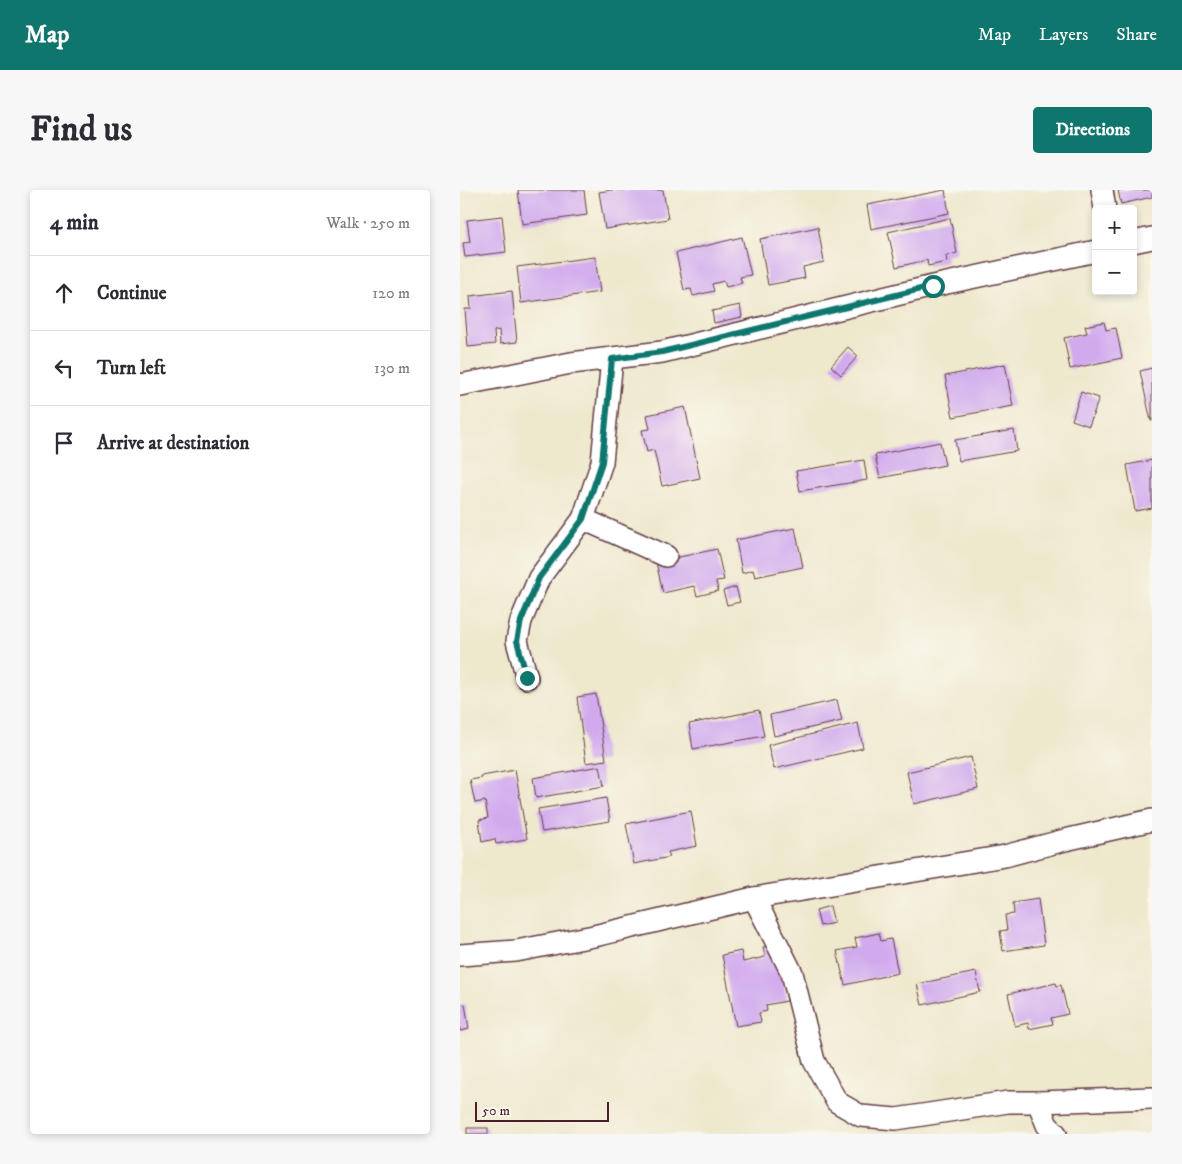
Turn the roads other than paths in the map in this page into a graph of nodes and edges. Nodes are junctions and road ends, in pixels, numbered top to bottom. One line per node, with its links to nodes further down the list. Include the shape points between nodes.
1 (1102, 190): 2 (street)
2 (1104, 205)
3 (1152, 238): 4 (street)
4 (1137, 241)
5 (1092, 251): 6 (street, via 662,352)
6 (612, 359): 7 (street); 8 (street, via 602,462)
7 (460, 385)
8 (583, 519): 9 (street); 10 (street, via 539,578 521,621 517,641)
9 (666, 556)
10 (527, 678)
11 (1152, 820): 12 (street, via 1005,856)
12 (754, 898): 13 (street, via 594,936 516,951); 15 (street, via 792,974 814,1060 837,1102 861,1116 896,1118 1008,1102)
13 (460, 955)
14 (1152, 1098): 15 (street)
15 (1038, 1102): 16 (street, via 1047,1125)
16 (1056, 1134)

